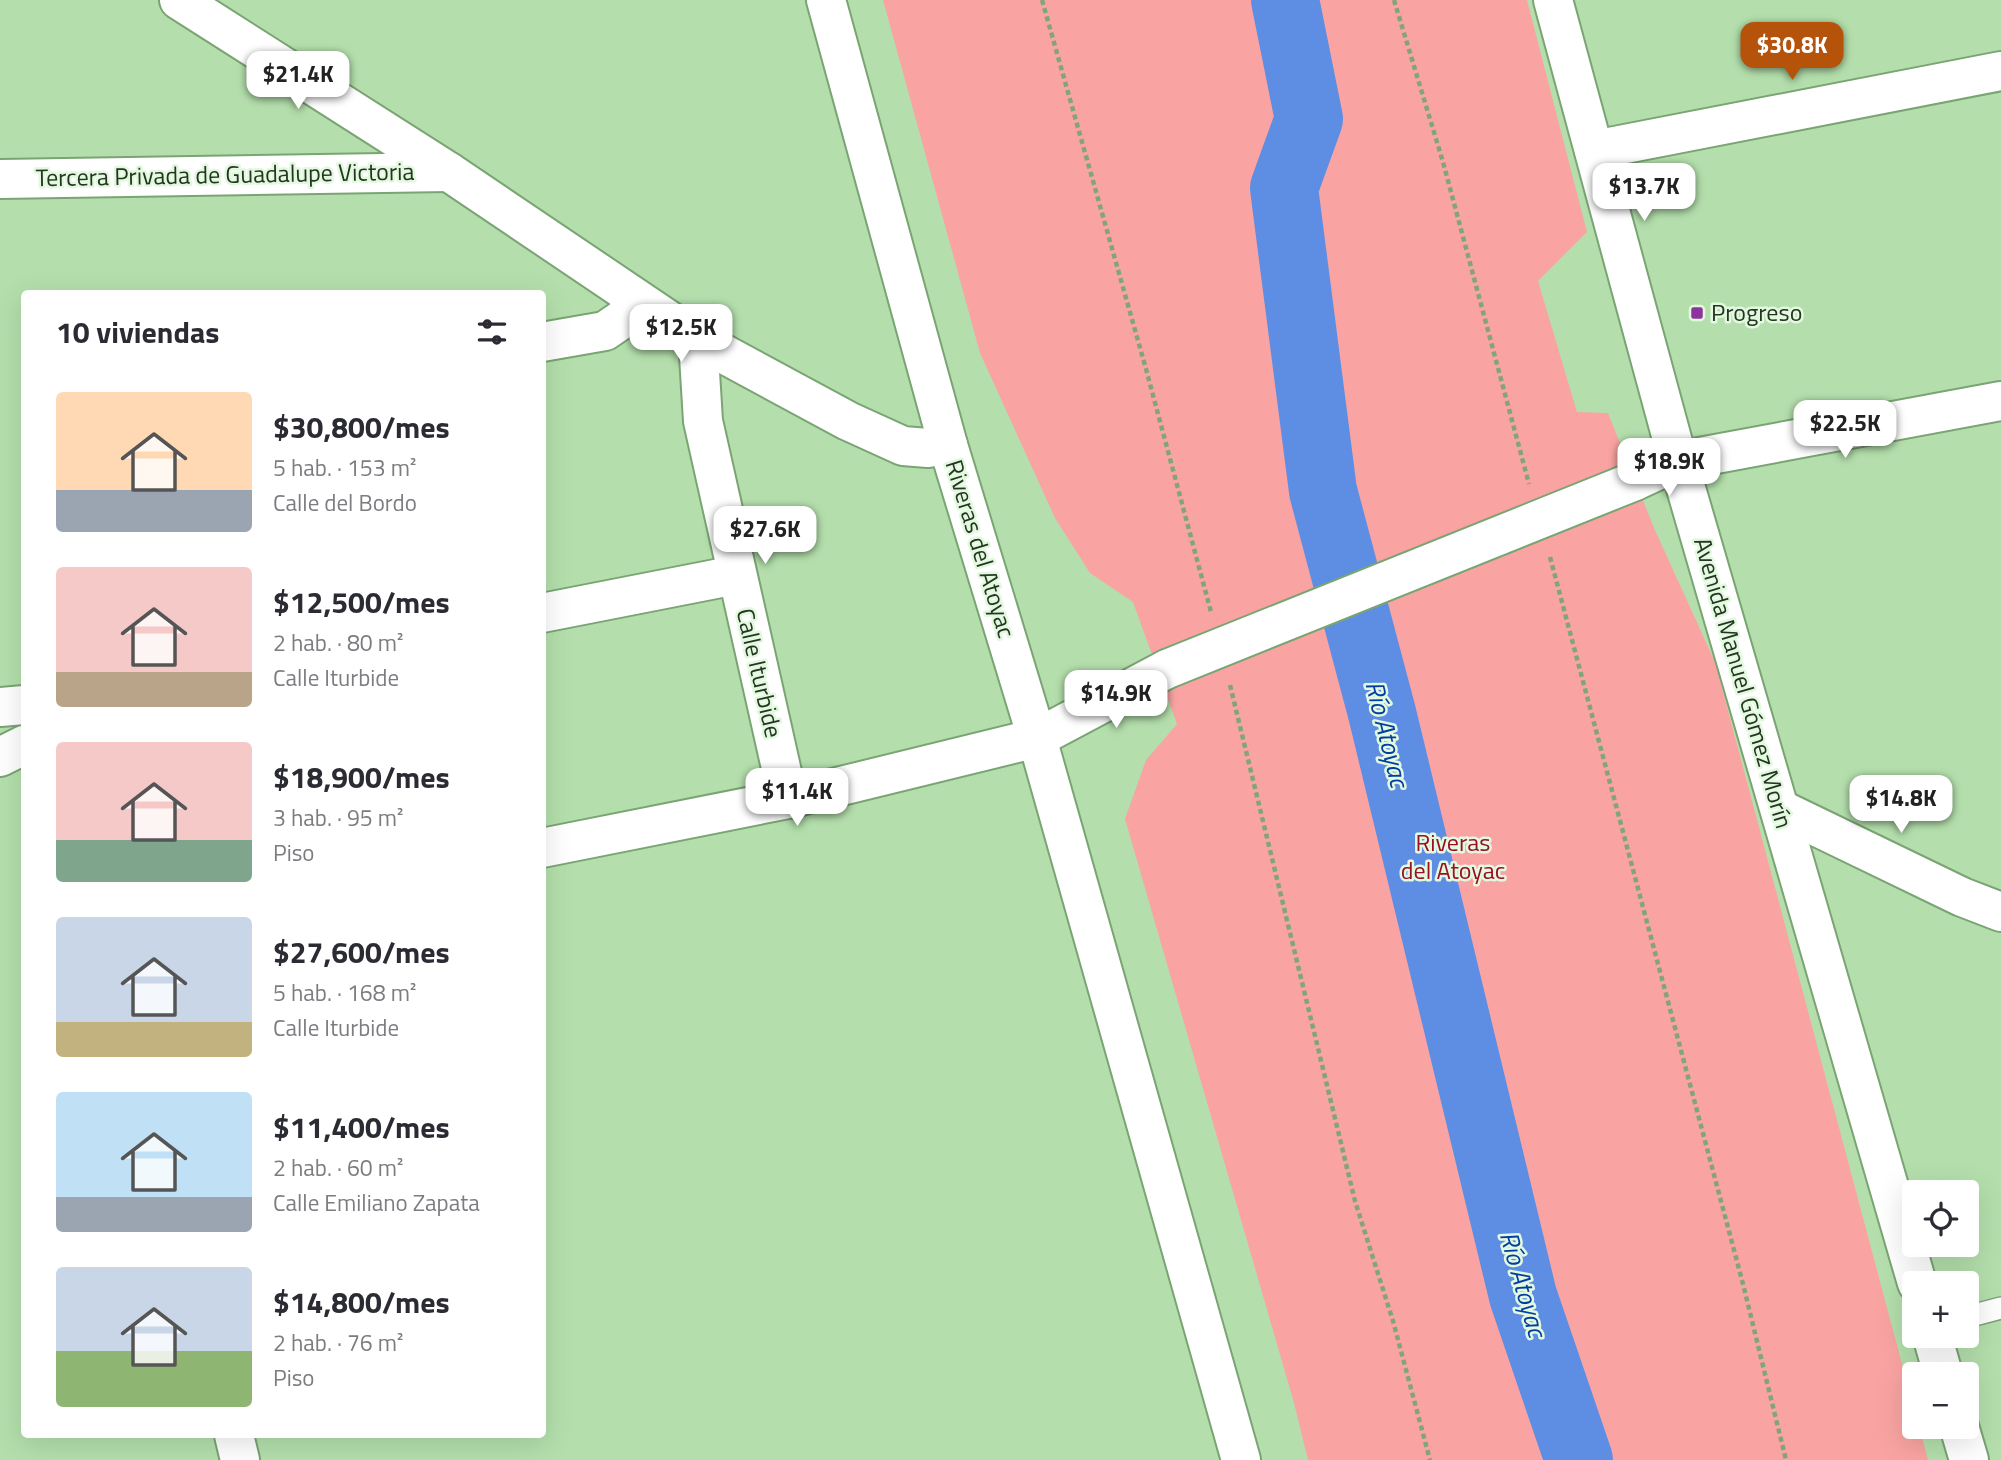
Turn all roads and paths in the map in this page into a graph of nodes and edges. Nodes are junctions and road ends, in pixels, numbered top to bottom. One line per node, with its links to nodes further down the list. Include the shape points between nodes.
1 (179, 0): 8 (street)
2 (826, 0): 14 (street, Riveras del Atoyac)
3 (1042, 0): 20 (path)
4 (1394, 0): 16 (path, via 1443,162)
5 (1553, 0): 7 (street, Avenida Manuel Gómez Morín)
6 (2001, 71): 7 (street)
7 (1594, 150): 15 (street, Avenida Manuel Gómez Morín)
8 (449, 172): 9 (street, Tercera Privada de Guadalupe Victoria); 10 (street)
9 (0, 179)
10 (643, 305): 11 (street); 12 (street, via 605,331)
11 (698, 340): 14 (street, via 904,446); 18 (street, Calle Iturbide, via 703,421)
12 (546, 341)
13 (2001, 401): 15 (street)
14 (948, 445): 24 (street, Riveras del Atoyac)
15 (1678, 461): 24 (street, bridge, via 1167,669); 28 (street, Avenida Manuel Gómez Morín)
16 (1533, 498)
17 (1548, 551): 39 (path)
18 (736, 575): 19 (street); 27 (street, Calle Iturbide)
19 (546, 612)
20 (1214, 624)
21 (1228, 678): 38 (path, via 1355,1201)
22 (21, 705): 23 (street)
23 (0, 707)
24 (1037, 738): 27 (street); 37 (street, Riveras del Atoyac)
25 (21, 746): 26 (street)
26 (0, 757)
27 (788, 799): 29 (street)
28 (1780, 809): 30 (street); 31 (street, Avenida Manuel Gómez Morín)
29 (546, 847)
30 (2001, 912)
31 (1914, 1271)
32 (2001, 1308): 33 (lane)
33 (1979, 1314)
34 (235, 1438): 36 (street)
35 (1963, 1439): 40 (street)
36 (240, 1460)
37 (1241, 1460)
38 (1430, 1460)
39 (1786, 1460)
40 (1969, 1460)

